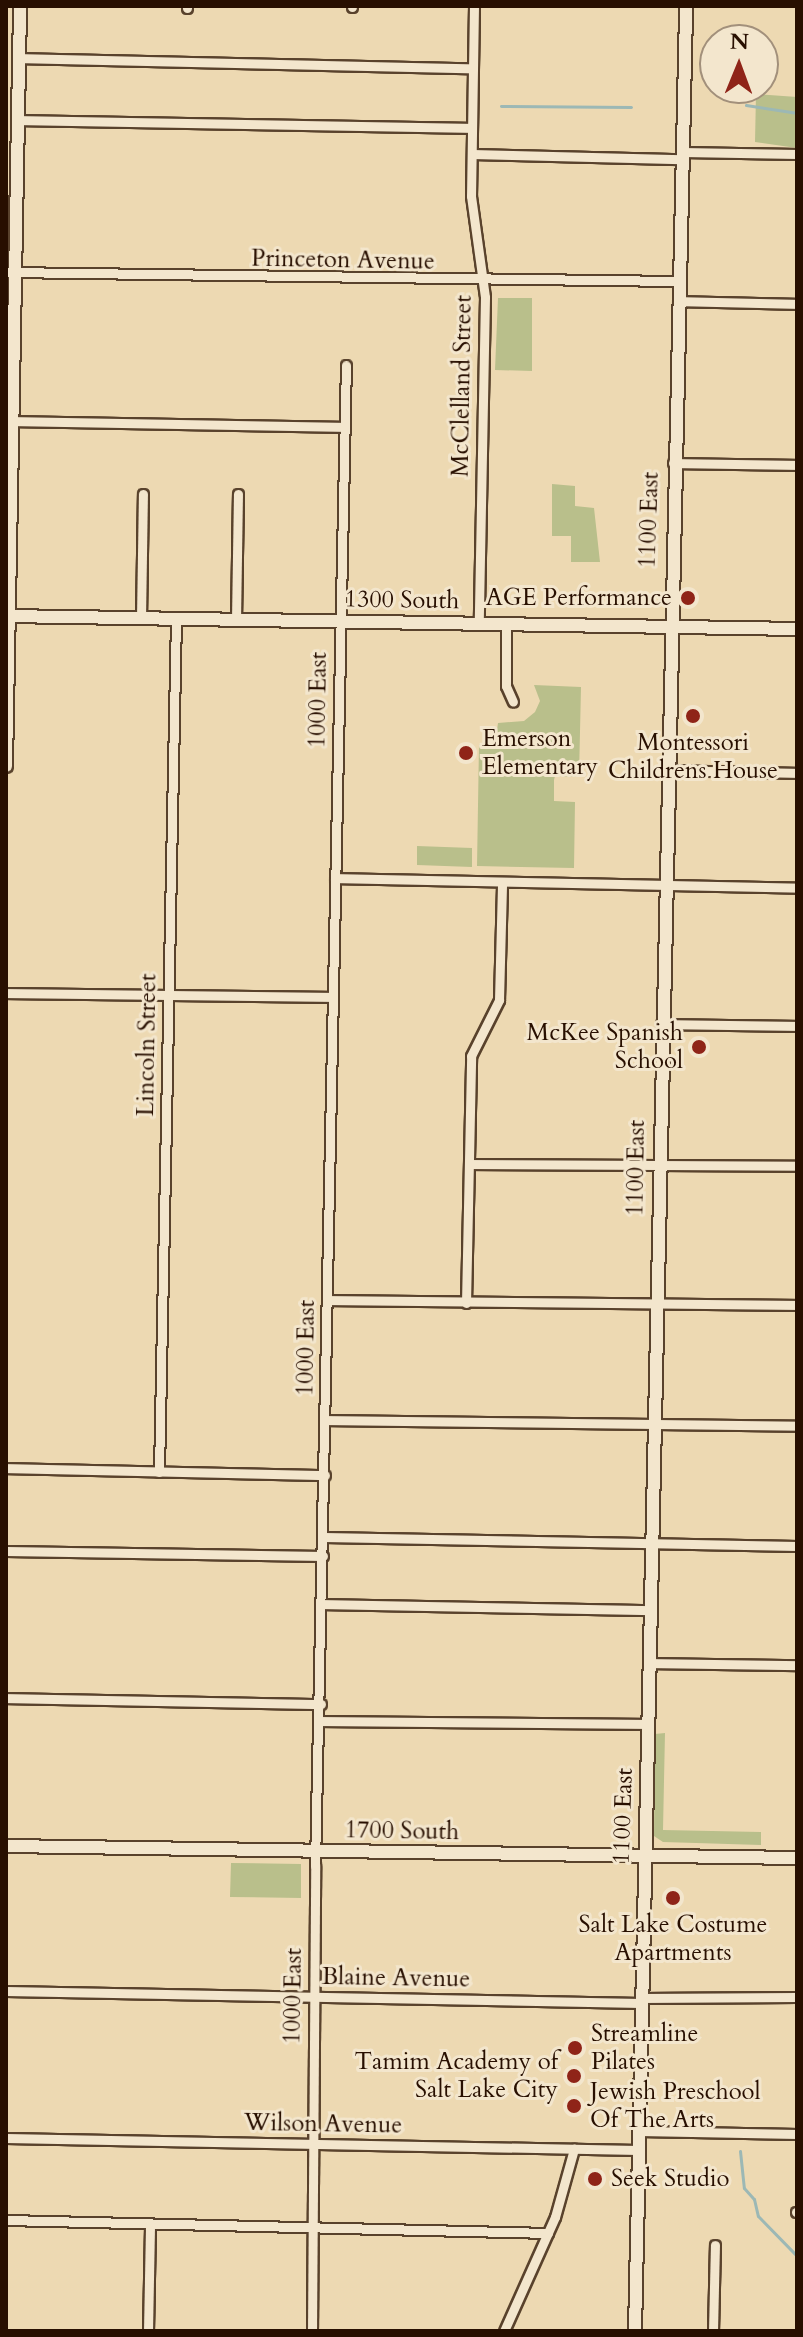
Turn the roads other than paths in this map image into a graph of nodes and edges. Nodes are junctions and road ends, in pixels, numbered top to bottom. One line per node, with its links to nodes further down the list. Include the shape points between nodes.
1 (474, 6): 5 (street, McClelland Street)
2 (686, 6): 10 (street, 1100 East)
3 (15, 9): 4 (street)
4 (19, 58): 5 (street); 6 (street)
5 (473, 68): 7 (street, McClelland Street)
6 (18, 120): 7 (street); 11 (street)
7 (472, 128): 8 (street, McClelland Street)
8 (472, 154): 10 (street); 12 (street, McClelland Street, via 471,196)
9 (797, 154): 10 (street)
10 (682, 155): 13 (street, 1100 East)
11 (10, 273): 12 (street, Princeton Avenue); 17 (street)
12 (483, 281): 13 (street, Princeton Avenue); 28 (street, McClelland Street)
13 (679, 281): 14 (street, 1100 East)
14 (678, 301): 15 (street); 19 (street, 1100 East)
15 (797, 304)
16 (346, 365): 18 (street, 1000 East)
17 (12, 421): 18 (street); 23 (street)
18 (345, 427): 27 (street, 1000 East)
19 (673, 463): 20 (street); 30 (street, 1100 East)
20 (797, 465)
21 (143, 494): 24 (street)
22 (238, 494): 26 (street)
23 (8, 616): 24 (street, 1300 South); 33 (street)
24 (141, 618): 25 (street, 1300 South)
25 (176, 619): 26 (street, 1300 South); 42 (street, Lincoln Street)
26 (236, 620): 27 (street, 1300 South)
27 (341, 621): 28 (street, 1300 South); 37 (street, 1000 East)
28 (479, 624): 29 (street, 1300 South)
29 (506, 624): 30 (street, 1300 South); 32 (street, via 506,686)
30 (669, 627): 31 (street, 1300 South); 35 (street, 1100 East)
31 (797, 629)
32 (513, 702)
33 (6, 752): 34 (street)
34 (6, 766)
35 (666, 770): 36 (street); 39 (street, 1100 East)
36 (797, 773)
37 (335, 878): 38 (street); 43 (street, 1000 East)
38 (502, 882): 39 (street); 46 (street, via 499,1000 471,1052)
39 (664, 886): 40 (street); 44 (street, 1100 East)
40 (797, 888)
41 (6, 993): 42 (street)
42 (168, 995): 43 (street); 57 (street, Lincoln Street)
43 (333, 997): 49 (street, 1000 East)
44 (661, 1024): 45 (street); 47 (street, 1100 East)
45 (797, 1026)
46 (469, 1164): 47 (street); 50 (street)
47 (658, 1165): 48 (street); 51 (street, 1100 East)
48 (797, 1166)
49 (327, 1300): 50 (street); 53 (street, 1000 East)
50 (466, 1303): 51 (street)
51 (656, 1304): 52 (street); 54 (street, 1100 East)
52 (797, 1305)
53 (325, 1420): 54 (street); 58 (street, 1000 East)
54 (653, 1424): 55 (street); 60 (street, 1100 East)
55 (797, 1426)
56 (6, 1468): 57 (street)
57 (159, 1472): 58 (street)
58 (325, 1475): 59 (street, 1000 East)
59 (324, 1537): 60 (street); 63 (street, 1000 East)
60 (651, 1543): 61 (street); 65 (street, 1100 East)
61 (797, 1546)
62 (6, 1551): 63 (street)
63 (323, 1556): 64 (street, 1000 East)
64 (323, 1604): 65 (street); 69 (street, 1000 East)
65 (650, 1610): 66 (street, 1100 East)
66 (649, 1663): 67 (street); 71 (street, 1100 East)
67 (797, 1665)
68 (6, 1698): 69 (street)
69 (321, 1704): 70 (street, 1000 East)
70 (321, 1721): 71 (street); 73 (street, 1000 East)
71 (648, 1724): 74 (street, 1100 East)
72 (6, 1846): 73 (street, 1700 South)
73 (317, 1851): 74 (street, 1700 South); 77 (street, 1000 East)
74 (644, 1856): 75 (street, 1700 South); 79 (street, 1100 East)
75 (797, 1858)
76 (6, 1991): 77 (street, Blaine Avenue)
77 (313, 1997): 79 (street, Blaine Avenue); 83 (street, 1000 East)
78 (797, 1997): 79 (street, Blaine Avenue)
79 (641, 2000): 80 (street, 1100 East)
80 (639, 2131): 81 (street); 85 (street, 1100 East)
81 (797, 2134)
82 (6, 2138): 83 (street, Wilson Avenue)
83 (311, 2144): 84 (street, Wilson Avenue); 88 (street, 1000 East)
84 (574, 2149): 85 (street, Wilson Avenue); 89 (street)
85 (638, 2150): 94 (street, 1100 East)
86 (6, 2220): 87 (street)
87 (150, 2224): 88 (street); 91 (street)
88 (311, 2228): 89 (street); 92 (street, 1000 East)
89 (548, 2233): 93 (street)
90 (715, 2245): 95 (street)
91 (148, 2331)
92 (312, 2331)
93 (504, 2331)
94 (635, 2331)
95 (713, 2331)

